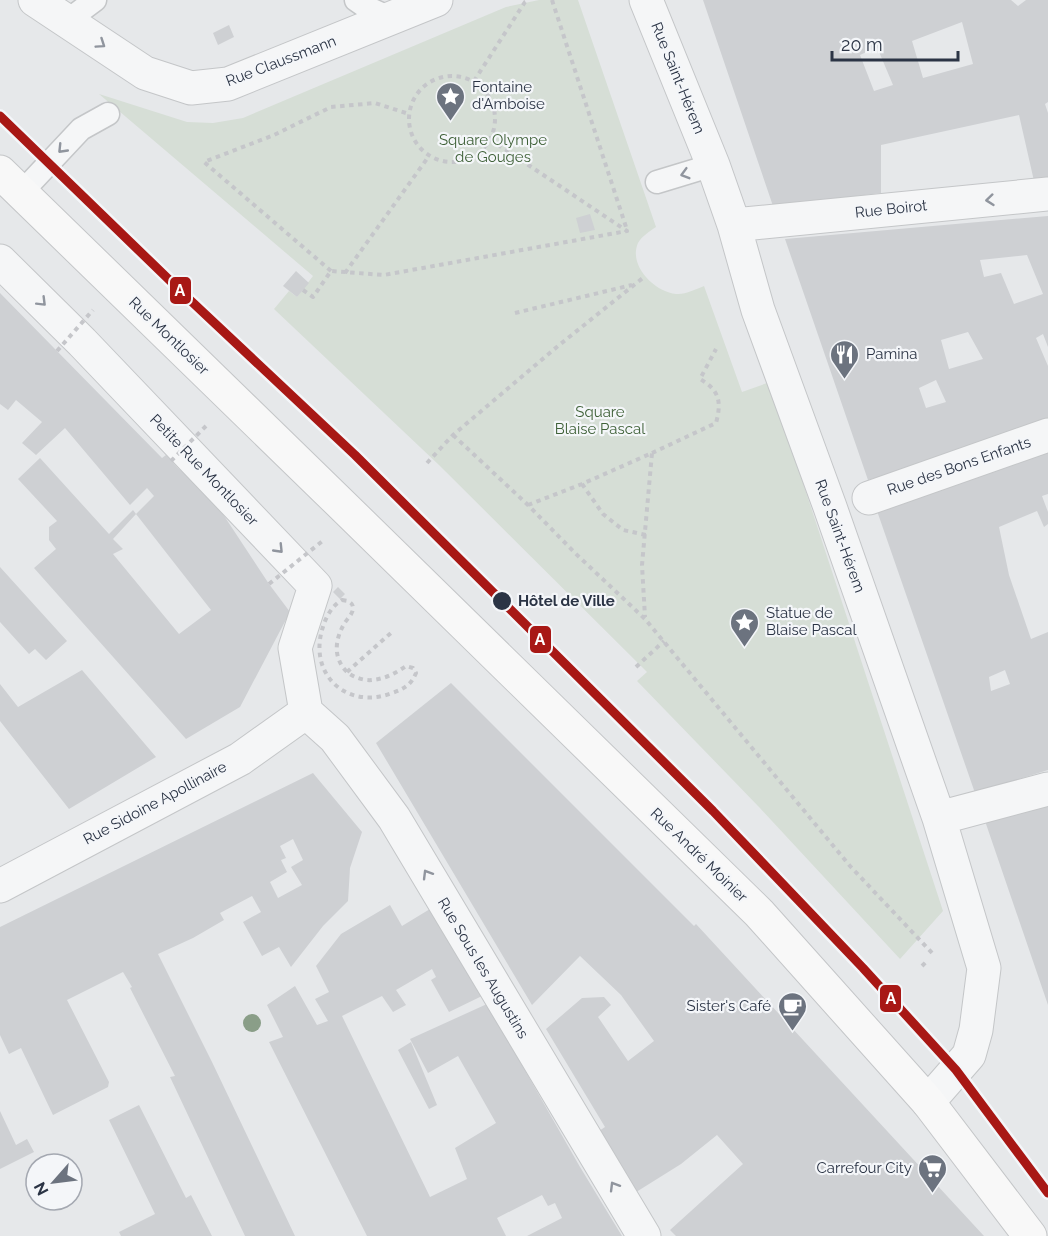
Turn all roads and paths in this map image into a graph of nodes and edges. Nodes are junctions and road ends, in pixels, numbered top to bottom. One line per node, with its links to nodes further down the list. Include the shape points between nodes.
1 (35, 0): 9 (street, Rue Claussmann)
2 (95, 0): 9 (lane)
3 (356, 0): 8 (lane)
4 (436, 0): 8 (street, Rue Claussmann)
5 (528, 0): 10 (path)
6 (552, 0): 20 (path)
7 (646, 0): 15 (street, Rue Saint-Hérem)
8 (390, 18): 9 (street, Rue Claussmann, one-way to 8, via 145,73 191,88 228,84)
9 (67, 21)
10 (474, 81): 12 (path, via 461,76 432,80 413,100); 13 (path, via 492,101 496,114)
11 (108, 114): 16 (lane, one-way to 16, via 81,129)
12 (409, 114): 14 (path, via 413,138); 22 (path, via 375,103 331,107 274,135 204,162)
13 (491, 140): 14 (path, via 471,159 457,163); 20 (path)
14 (429, 156): 23 (path)
15 (713, 165): 17 (lane, one-way to 17); 19 (street, Rue Saint-Hérem)
16 (10, 182): 39 (main road, Rue Montlosier)
17 (657, 182)
18 (1048, 194): 19 (street, Rue Boirot, one-way to 19)
19 (734, 225): 53 (street, Rue Saint-Hérem, via 758,310)
20 (627, 231): 23 (path, via 384,275)
21 (0, 261): 51 (street, Petite Rue Montlosier, one-way to 51, via 315,586 296,648)
22 (331, 271): 23 (path); 26 (path, via 313,297)
23 (344, 273)
24 (644, 277): 25 (path)
25 (635, 284): 28 (path); 32 (path)
26 (303, 290)
27 (93, 310): 30 (path, bridge)
28 (515, 313)
29 (716, 349): 34 (path, via 700,379 717,394 720,409 716,423)
30 (57, 351)
31 (208, 424): 35 (path, bridge)
32 (453, 435): 36 (path); 40 (path)
33 (1048, 435): 38 (street, Rue des Bons Enfants)
34 (652, 453): 37 (path); 41 (path)
35 (171, 461)
36 (427, 463)
37 (582, 484): 40 (path); 41 (path, via 609,519 623,530)
38 (869, 498)
39 (338, 501): 58 (main road, Rue André Moinier, via 759,913)
40 (528, 504): 44 (path)
41 (646, 535): 44 (path, via 642,565)
42 (325, 539): 43 (path, bridge)
43 (269, 584)
44 (645, 619): 47 (path)
45 (341, 630): 49 (path, via 336,653)
46 (392, 632): 49 (path)
47 (664, 641): 48 (path); 55 (path, via 850,866)
48 (636, 667)
49 (347, 672): 50 (path, via 365,681 393,674 406,666 416,673 410,685 387,695 357,696)
50 (343, 691)
51 (306, 712): 54 (street, Rue Sidoine Apollinaire, via 240,759); 59 (street, Rue Sous les Augustins, one-way to 51, via 394,818 335,738)
52 (1048, 789): 53 (street)
53 (939, 818): 58 (street, Rue Saint-Hérem, via 984,968 969,1055)
54 (0, 886)
55 (933, 954)
56 (927, 961): 57 (path)
57 (922, 966)
58 (928, 1102): 60 (main road, Rue André Moinier)
59 (644, 1236)
60 (1030, 1236)

